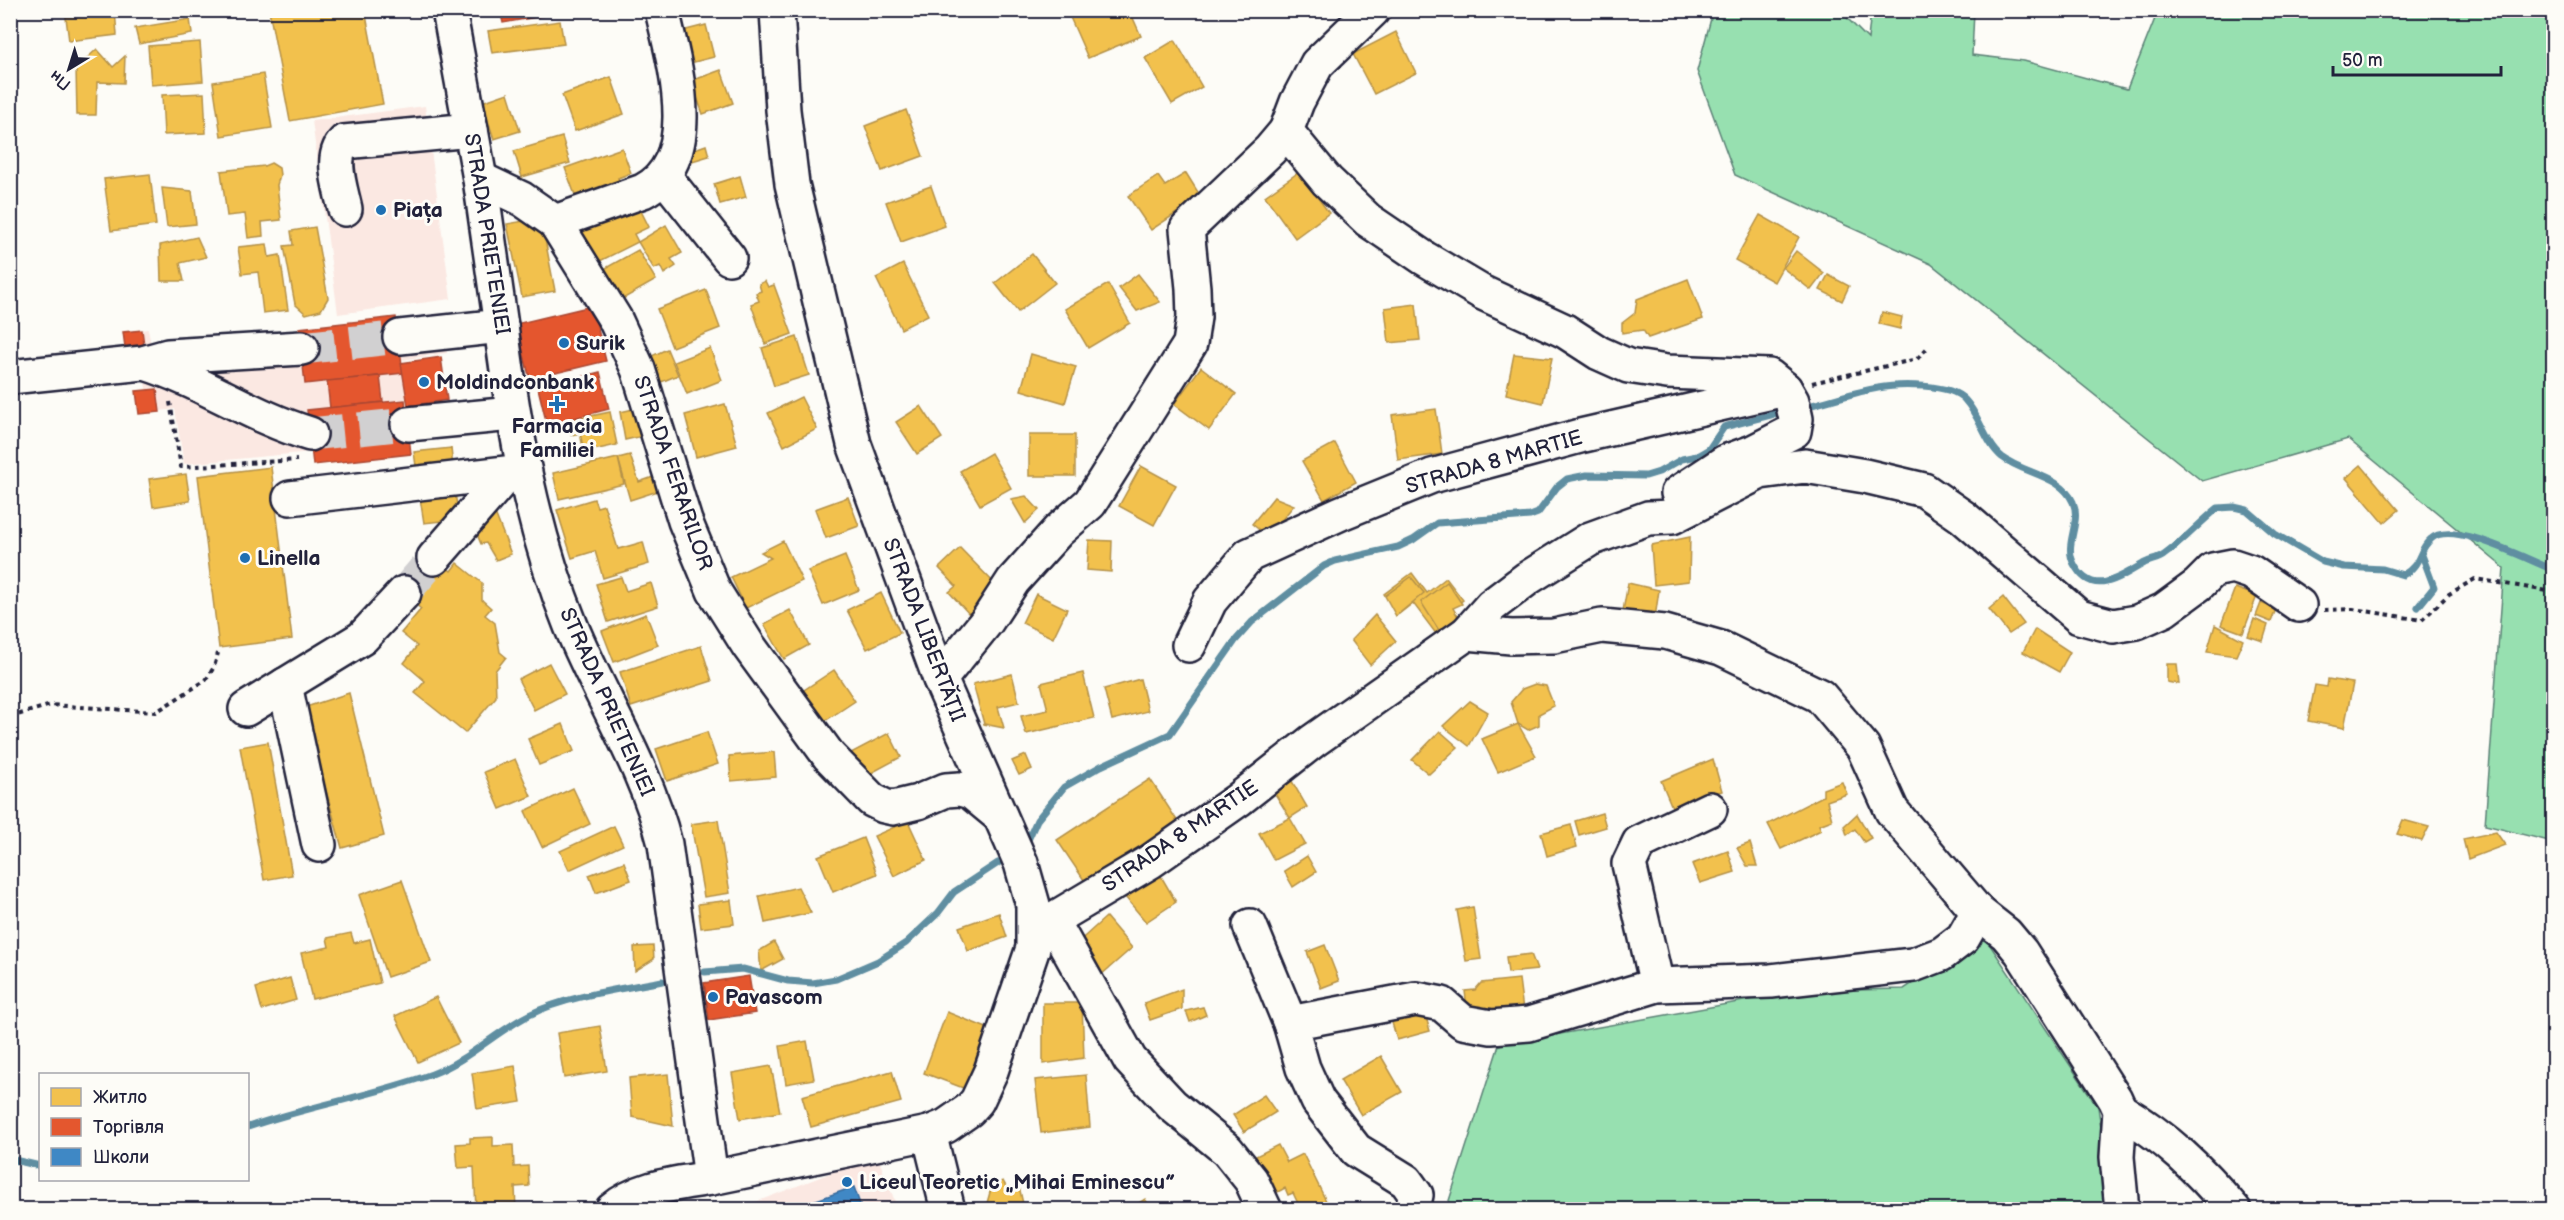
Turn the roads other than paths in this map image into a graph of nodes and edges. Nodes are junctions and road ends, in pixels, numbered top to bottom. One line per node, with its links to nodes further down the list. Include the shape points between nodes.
1 (449, 10): 5 (main road, STRADA PRIETENIEI)
2 (662, 10): 7 (main road, via 680,97 680,133)
3 (777, 10): 29 (main road, STRADA LIBERTĂȚII, via 792,184 843,401 869,488)
4 (1373, 10): 6 (main road, via 1317,64)
5 (471, 130): 8 (main road, STRADA PRIETENIEI); 9 (main road, via 344,142 336,158)
6 (1286, 131): 17 (main road, via 1368,220 1483,293 1628,366 1667,372 1769,376); 29 (main road, via 1187,229 1194,317 1190,344 1090,503 1013,580 987,621)
7 (664, 176): 10 (main road, via 655,186 629,197); 11 (main road)
8 (480, 179): 10 (main road, STRADA FERARILOR, via 522,199); 12 (main road, STRADA PRIETENIEI)
9 (345, 209)
10 (555, 222): 33 (main road, STRADA FERARILOR, via 615,319 638,369 685,521 714,591 789,704 829,756 872,800 893,808 960,789 971,792)
11 (729, 258)
12 (501, 326): 13 (main road); 18 (main road, STRADA PRIETENIEI)
13 (400, 337)
14 (302, 348): 15 (main road, via 168,356)
15 (143, 363): 16 (main road); 20 (main road, via 180,374 261,416)
16 (10, 377)
17 (1791, 403): 23 (main road, STRADA 8 MARTIE, via 1794,431 1725,462); 28 (main road, STRADA 8 MARTIE, via 1580,436 1432,476 1249,555 1210,601)
18 (512, 414): 19 (main road); 21 (main road, STRADA PRIETENIEI)
19 (408, 424)
20 (305, 447)
21 (515, 472): 22 (main road); 24 (main road); 42 (main road, STRADA PRIETENIEI, via 572,628 659,819 675,908)
22 (290, 498)
23 (1648, 519): 26 (main road, STRADA 8 MARTIE, via 1672,517 1760,472 1805,466 1924,490 1963,517 2079,617 2113,626 2137,622 2164,610 2213,570 2233,566 2251,572); 27 (main road, STRADA 8 MARTIE, via 1590,539 1528,578 1491,606)
24 (434, 558)
25 (404, 593): 30 (main road, via 362,638)
26 (2299, 605)
27 (1467, 633): 35 (main road, via 1554,636 1602,626 1665,632 1721,648 1820,696 1863,747 1892,811); 36 (main road, STRADA 8 MARTIE, via 1151,861)
28 (1189, 645)
29 (940, 679): 33 (main road, STRADA LIBERTĂȚII)
30 (285, 685): 31 (main road); 34 (main road)
31 (246, 709)
32 (1710, 809): 38 (main road, via 1639,843 1629,864)
33 (1000, 816): 36 (main road, STRADA LIBERTĂȚII)
34 (320, 845)
35 (1978, 912): 38 (main road, via 1963,938 1942,954 1913,965 1771,981); 40 (main road, via 2021,952)
36 (1043, 923): 41 (main road, STRADA LIBERTĂȚII, via 977,1101 959,1119); 45 (main road, via 1130,1060 1172,1105 1227,1150 1251,1180)
37 (1250, 926): 39 (main road)
38 (1657, 985): 39 (main road, via 1529,1024 1491,1028 1463,1022 1442,1004 1416,999)
39 (1290, 1023): 46 (main road, via 1318,1101 1356,1150 1406,1181 1416,1195)
40 (2120, 1110): 47 (main road, via 2116,1157); 48 (main road, via 2158,1133)
41 (929, 1132): 42 (main road); 44 (main road)
42 (711, 1178): 43 (main road, via 645,1191 627,1197)
43 (612, 1209)
44 (948, 1209)
45 (1265, 1209)
46 (1412, 1209)
47 (2122, 1209)
48 (2234, 1209)

